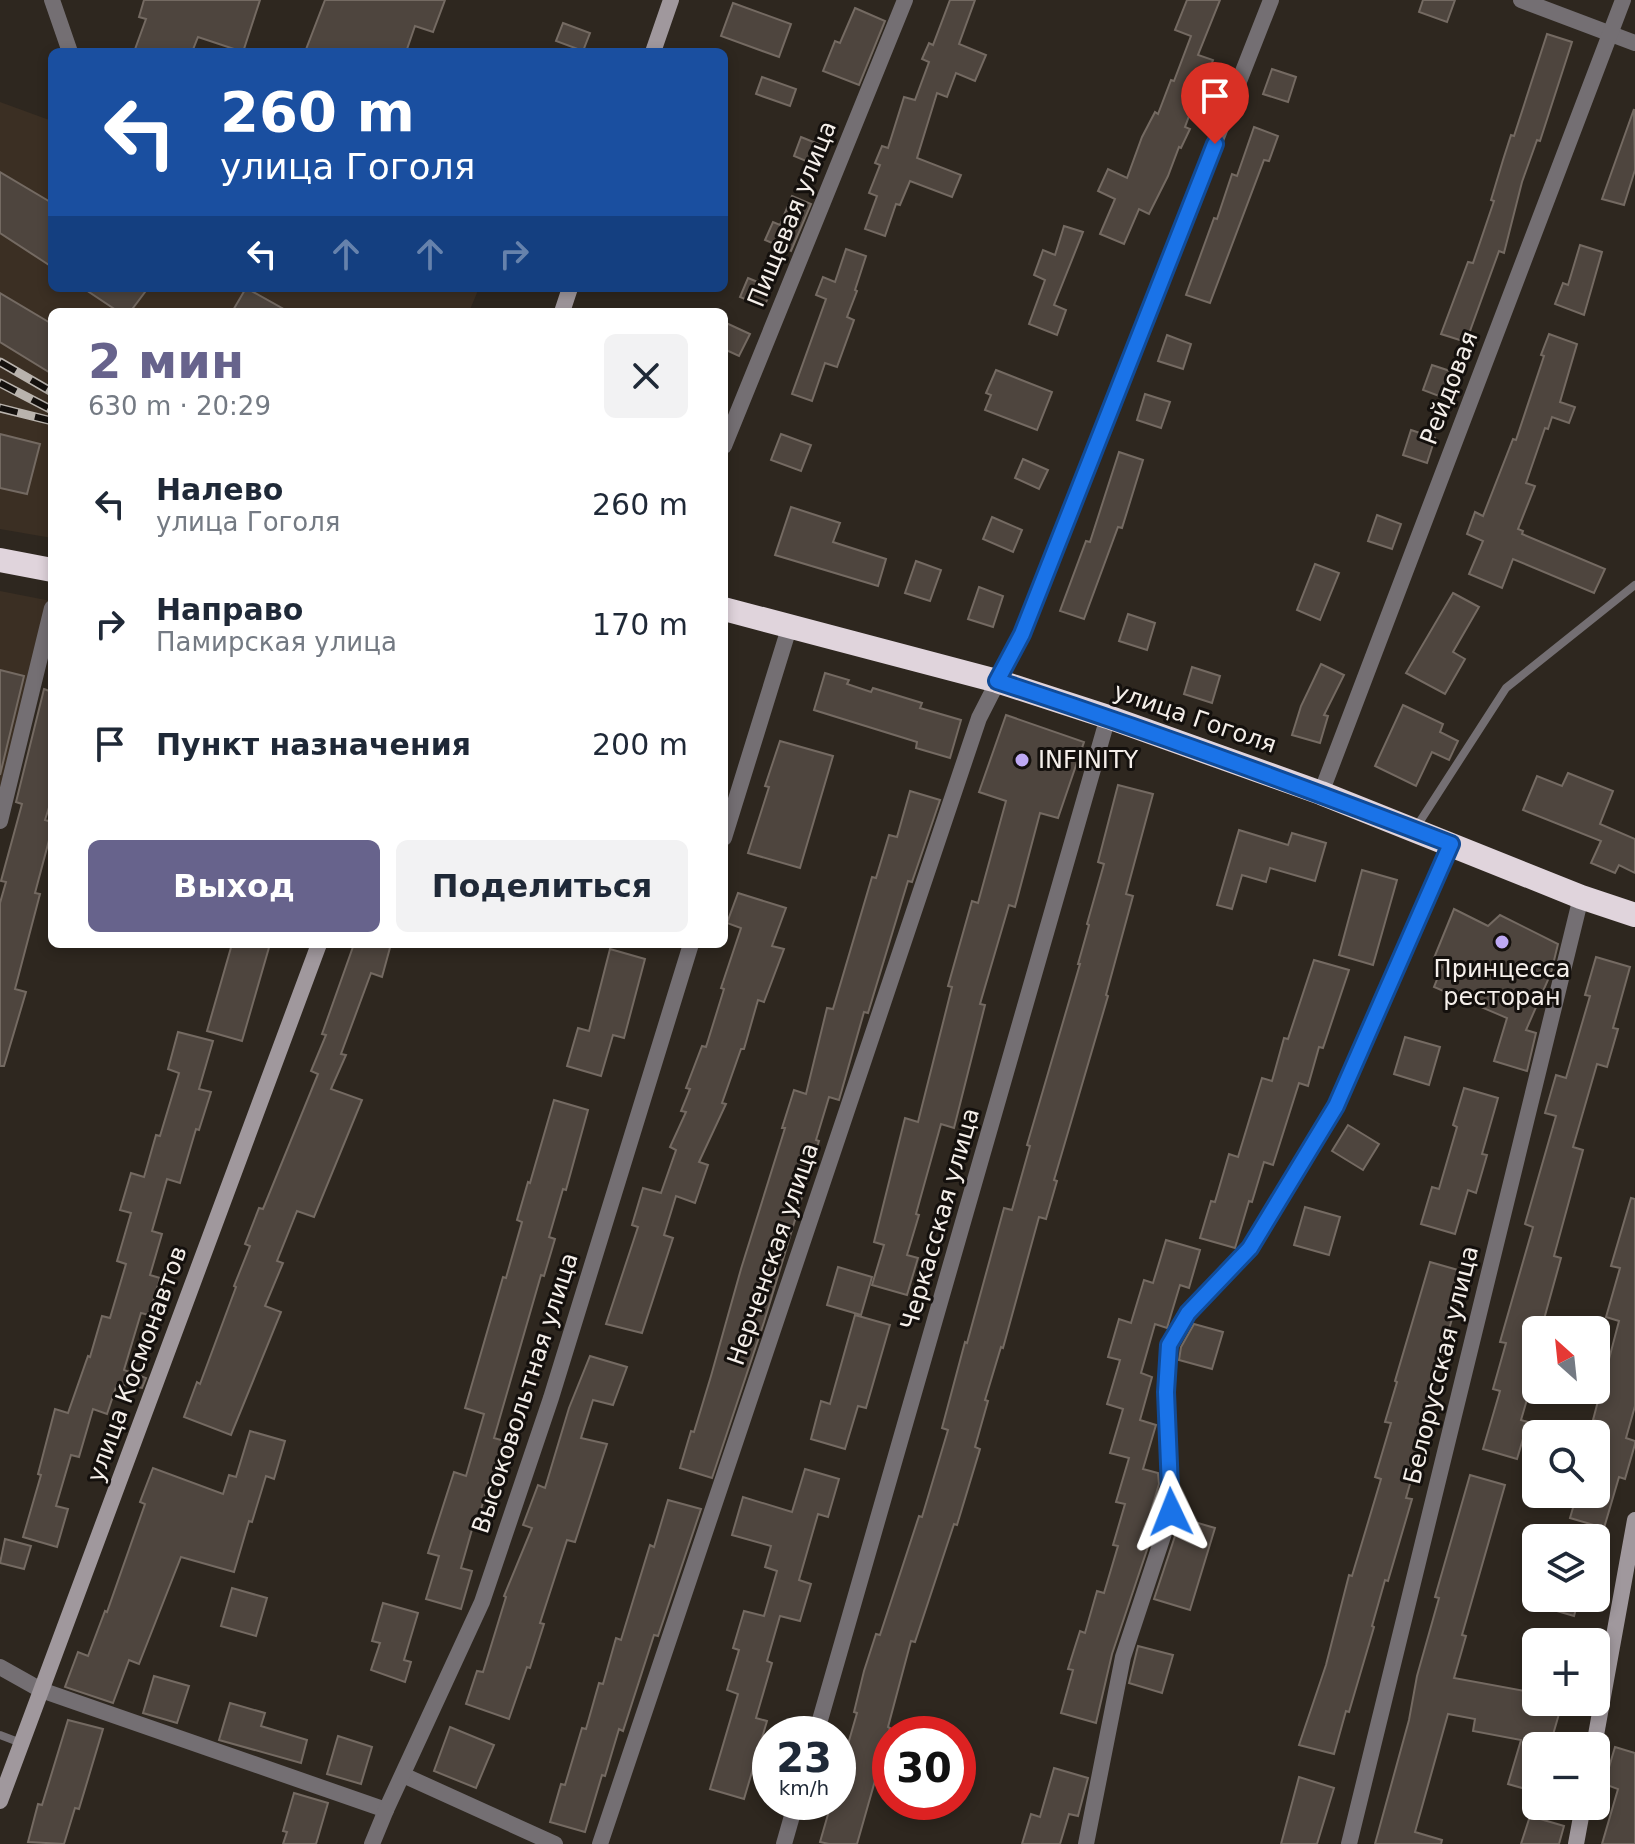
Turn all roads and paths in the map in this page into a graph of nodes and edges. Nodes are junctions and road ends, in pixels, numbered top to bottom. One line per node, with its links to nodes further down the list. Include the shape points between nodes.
1 (52, 0): 9 (street)
2 (671, 0): 10 (street)
3 (905, 0): 11 (street, Пищевая улица)
4 (1271, 0): 18 (street, Нерченская улица, via 1022,634)
5 (1521, 0): 7 (street)
6 (1623, 0): 7 (street, Рейдовая)
7 (1609, 35): 8 (street); 20 (street, Рейдовая)
8 (1635, 43)
9 (69, 48)
10 (654, 48)
11 (728, 436)
12 (0, 560): 13 (highway)
13 (48, 569)
14 (1635, 585): 23 (lane, via 1506,688)
15 (728, 610): 17 (highway, улица Гоголя)
16 (48, 624): 21 (street)
17 (790, 625): 18 (highway, улица Гоголя); 22 (street)
18 (997, 681): 19 (highway, улица Гоголя); 44 (street, Нерченская улица, via 979,718)
19 (1108, 717): 20 (highway, улица Гоголя); 32 (street, Черкасская улица)
20 (1321, 793): 23 (highway, улица Гоголя)
21 (0, 821)
22 (728, 825)
23 (1415, 830): 24 (highway, улица Гоголя)
24 (1451, 844): 25 (highway, улица Гоголя); 46 (street, via 1336,1106 1250,1248 1188,1313 1169,1345 1171,1512 1123,1657)
25 (1581, 897): 26 (highway, улица Гоголя); 47 (street, Белорусская улица)
26 (1635, 915)
27 (318, 948): 31 (street, улица Космонавтов)
28 (690, 948): 37 (street, Высоковольтная улица, via 482,1602)
29 (1635, 1520): 33 (street)
30 (0, 1667): 31 (street)
31 (41, 1690): 35 (street, улица Космонавтов); 39 (street)
32 (821, 1716)
33 (1597, 1732)
34 (0, 1735): 35 (lane)
35 (21, 1743): 36 (street, улица Космонавтов)
36 (7, 1762): 38 (street, улица Космонавтов)
37 (403, 1775): 39 (street, Высоковольтная улица); 43 (street)
38 (0, 1801)
39 (386, 1810): 42 (street, Высоковольтная улица)
40 (791, 1820): 45 (street)
41 (1580, 1820): 48 (street)
42 (372, 1844)
43 (555, 1844)
44 (600, 1844)
45 (784, 1844)
46 (1086, 1844)
47 (1349, 1844)
48 (1576, 1844)

